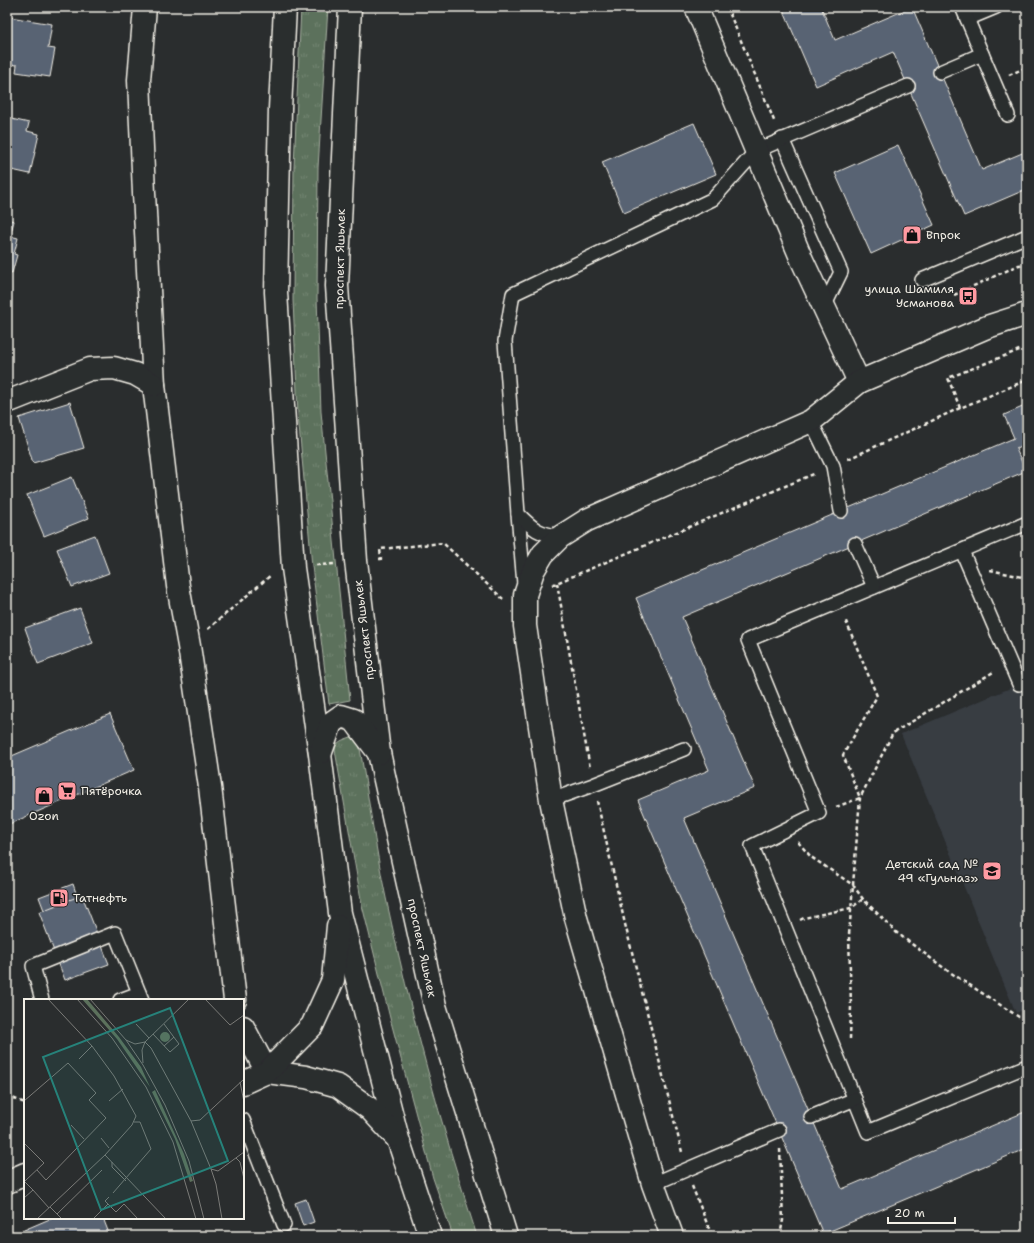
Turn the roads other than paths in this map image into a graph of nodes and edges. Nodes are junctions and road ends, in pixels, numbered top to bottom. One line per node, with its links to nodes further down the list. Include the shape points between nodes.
1 (145, 7): 19 (street, via 140,80)
2 (285, 7): 33 (street, via 276,292 293,568)
3 (350, 7): 32 (street, проспект Яшьлек, via 336,286 356,562)
4 (696, 7): 13 (street)
5 (962, 7): 7 (lane)
6 (996, 7): 7 (lane)
7 (967, 19): 8 (lane)
8 (982, 54): 9 (lane); 11 (lane)
9 (940, 72)
10 (908, 86): 12 (lane)
11 (1008, 115)
12 (782, 139): 13 (lane); 16 (lane, via 841,272)
13 (756, 151): 16 (street); 23 (lane, via 713,199 513,294 505,341)
14 (1027, 236): 15 (lane)
15 (922, 280)
16 (824, 308): 18 (street)
17 (1027, 314): 18 (street, via 987,327)
18 (859, 382): 21 (street)
19 (154, 385): 20 (street, via 135,374 114,368 90,369); 39 (street, via 178,586 210,786)
20 (7, 402)
21 (811, 421): 22 (lane, via 833,466); 25 (street, via 587,520)
22 (841, 511)
23 (518, 514): 25 (lane, via 531,528); 29 (lane)
24 (1027, 523): 27 (lane)
25 (560, 537): 29 (street, via 543,554)
26 (855, 544): 28 (lane)
27 (962, 550): 28 (lane); 30 (lane)
28 (874, 587): 44 (lane, via 748,640 820,813 752,846)
29 (516, 599): 34 (street, via 525,626)
30 (1019, 684)
31 (684, 749): 34 (lane)
32 (379, 752): 33 (street, via 354,720 341,716 331,723); 54 (street, проспект Яшьлек, via 435,1006)
33 (320, 754): 35 (street)
34 (552, 800): 51 (street, via 576,918)
35 (340, 913): 42 (street, via 333,980 312,1026); 48 (street)
36 (140, 996): 37 (lane, via 115,933 33,966); 38 (lane)
37 (42, 999)
38 (125, 999)
39 (234, 999)
40 (244, 1030): 42 (street)
41 (1027, 1066): 44 (lane, via 868,1132)
42 (267, 1072): 43 (street); 48 (street, via 306,1077 338,1086 370,1109)
43 (244, 1083)
44 (855, 1098): 45 (lane)
45 (811, 1117)
46 (244, 1123): 52 (lane)
47 (779, 1130): 51 (lane)
48 (398, 1139): 53 (street)
49 (24, 1174): 50 (street)
50 (7, 1182)
51 (653, 1184): 55 (street)
52 (284, 1225)
53 (430, 1236)
54 (506, 1236)
55 (672, 1236)

